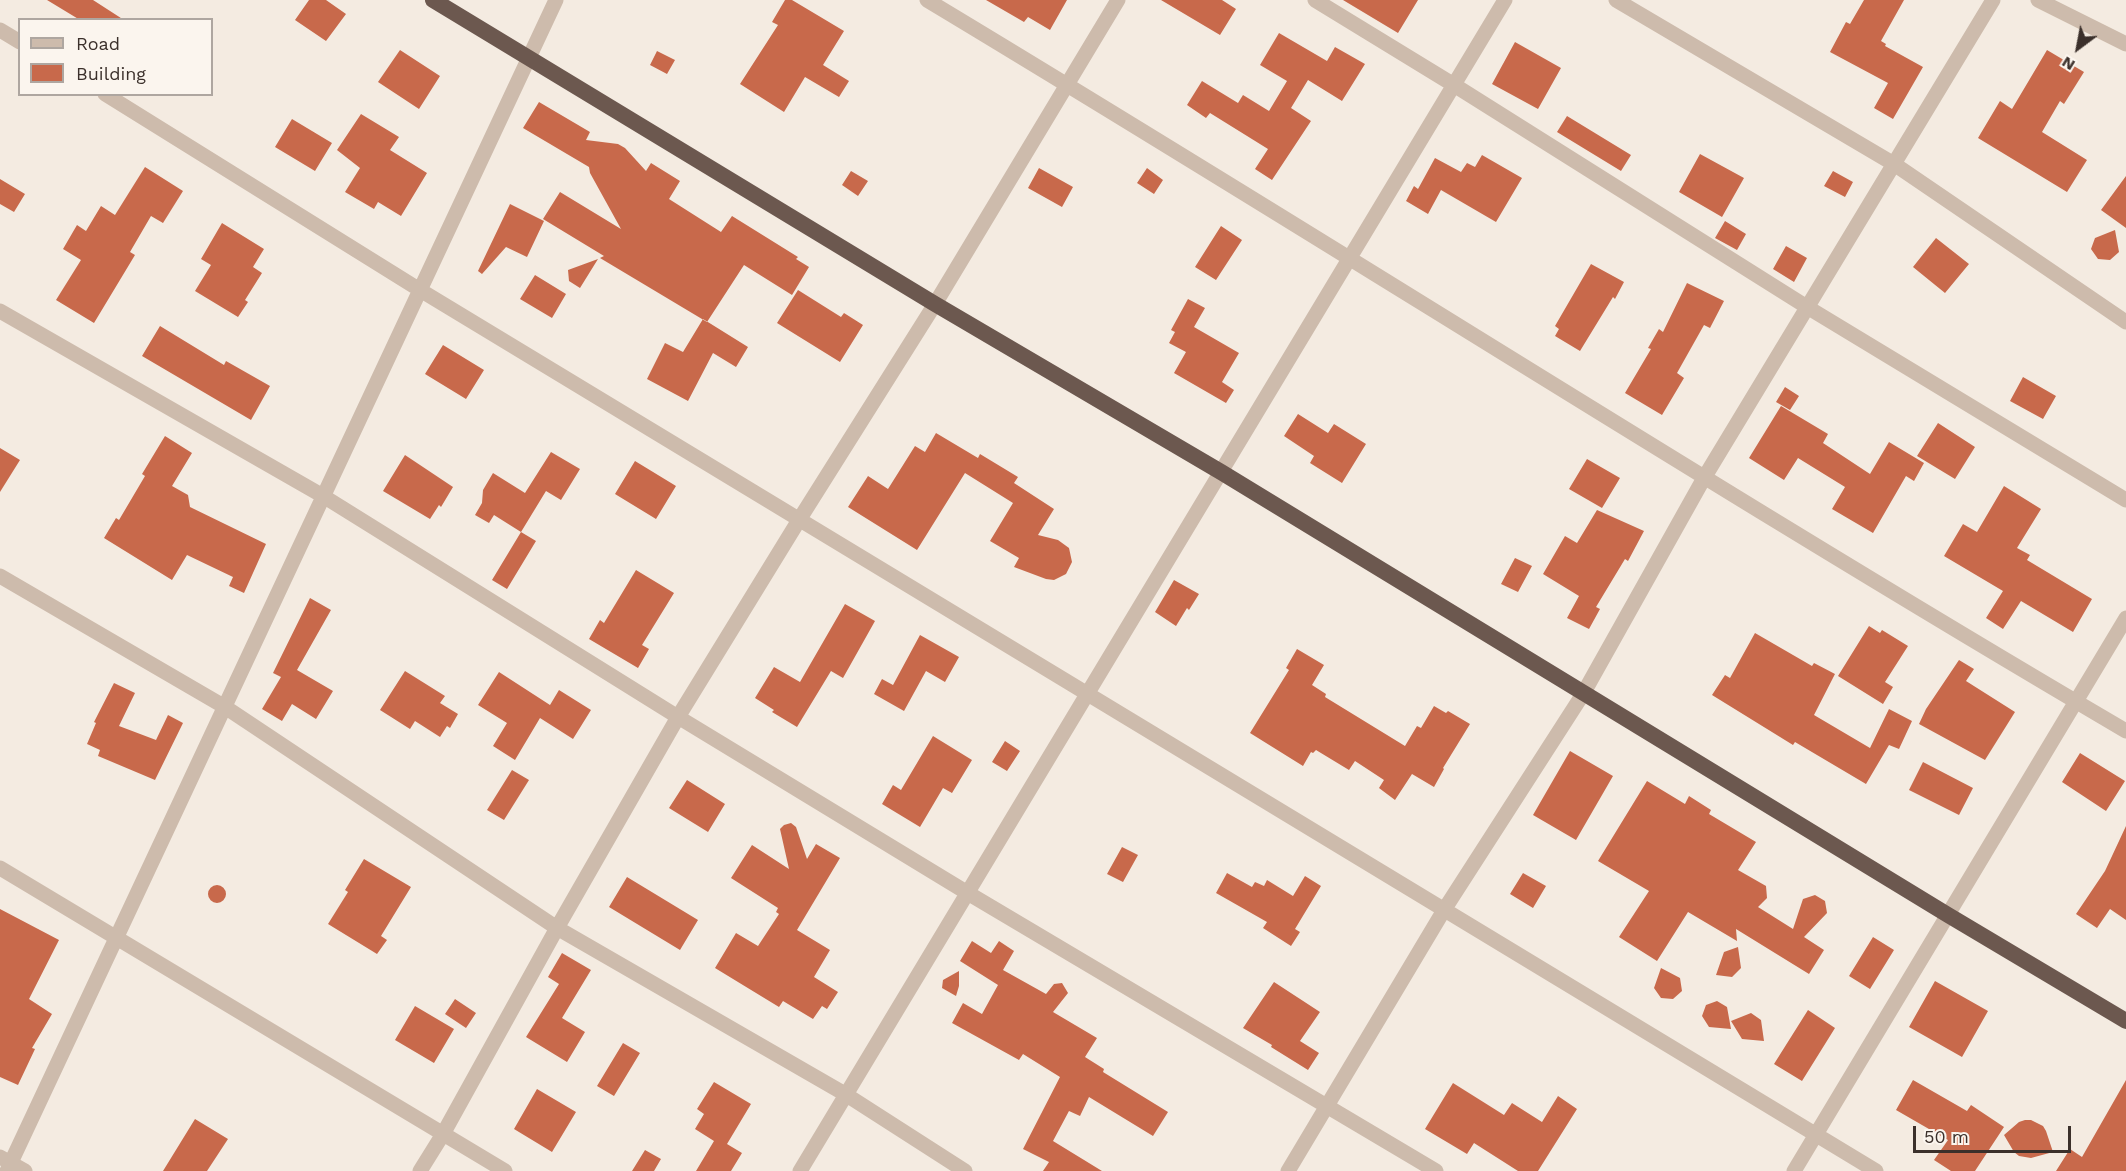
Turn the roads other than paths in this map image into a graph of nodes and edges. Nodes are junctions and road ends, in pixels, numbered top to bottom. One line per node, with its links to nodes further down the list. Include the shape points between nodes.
1 (433, 0): 13 (highway)
2 (556, 0): 13 (street)
3 (927, 0): 14 (street)
4 (1118, 0): 14 (street)
5 (1315, 0): 15 (street)
6 (1505, 0): 15 (street)
7 (1616, 0): 17 (street)
8 (1993, 0): 17 (street)
9 (2038, 0): 12 (street)
10 (0, 30): 11 (street)
11 (18, 41)
12 (2126, 44)
13 (528, 57): 19 (street); 20 (highway)
14 (1068, 85): 18 (street); 20 (street)
15 (1454, 85): 18 (street); 21 (street)
16 (108, 96): 19 (street)
17 (1894, 164): 21 (street); 23 (street)
18 (1350, 259): 24 (street); 25 (street)
19 (420, 290): 26 (street); 28 (street)
20 (935, 304): 24 (highway); 28 (street)
21 (1807, 307): 25 (street); 27 (street)
22 (0, 311): 26 (street)
23 (2126, 322)
24 (1221, 472): 31 (street); 32 (highway)
25 (1704, 478): 32 (street); 33 (street)
26 (323, 496): 34 (street); 35 (street)
27 (2126, 500)
28 (799, 520): 31 (street); 35 (street)
29 (0, 576): 34 (street)
30 (2126, 618): 33 (street)
31 (1088, 694): 38 (street); 39 (street)
32 (1583, 694): 39 (street); 40 (highway)
33 (2076, 702): 36 (street); 40 (street)
34 (225, 707): 41 (street); 42 (street)
35 (678, 717): 38 (street); 41 (street)
36 (2126, 731)
37 (0, 868): 42 (street)
38 (966, 892): 44 (street); 45 (street)
39 (1444, 910): 45 (street); 47 (street)
40 (1948, 915): 43 (highway); 47 (street)
41 (557, 928): 44 (street); 46 (street)
42 (116, 938): 46 (street); 48 (street)
43 (2126, 1021)
44 (845, 1094): 52 (street); 53 (street)
45 (1325, 1107): 54 (street); 55 (street)
46 (443, 1134): 50 (street); 51 (street)
47 (1815, 1135): 56 (street); 57 (street)
48 (6, 1164): 49 (street)
49 (24, 1171)
50 (420, 1171)
51 (505, 1171)
52 (800, 1171)
53 (966, 1171)
54 (1288, 1171)
55 (1436, 1171)
56 (1794, 1171)
57 (1875, 1171)

